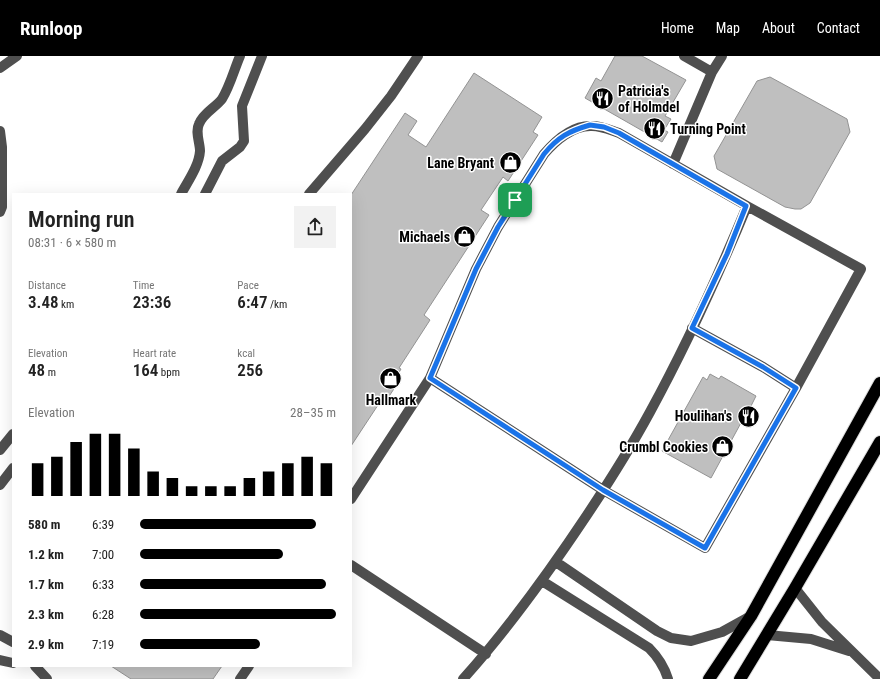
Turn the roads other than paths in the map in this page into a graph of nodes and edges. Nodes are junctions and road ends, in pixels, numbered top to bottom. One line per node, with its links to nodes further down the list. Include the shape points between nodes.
1 (17, 56): 7 (street)
2 (240, 56): 11 (street, via 222,98 198,124 198,162)
3 (262, 56): 12 (street, via 242,106 244,141 222,161)
4 (418, 56): 13 (street, via 391,96)
5 (684, 56): 8 (street)
6 (722, 56): 8 (street)
7 (0, 68)
8 (712, 72): 10 (street)
9 (0, 131): 15 (street)
10 (673, 164): 14 (street); 17 (street, via 604,127 590,125 578,128 553,143 498,227 471,279)
11 (182, 193)
12 (206, 193)
13 (310, 193)
14 (746, 206): 16 (street, via 727,254); 19 (street, via 861,269)
15 (0, 212)
16 (692, 328): 19 (street); 25 (street, via 650,412)
17 (430, 378): 25 (street); 26 (street)
18 (880, 383): 31 (highway)
19 (796, 388): 25 (street, via 705,548)
20 (12, 435): 22 (street)
21 (880, 442): 30 (highway)
22 (0, 450)
23 (12, 469): 24 (street)
24 (0, 485)
25 (603, 490): 27 (street)
26 (352, 497)
27 (556, 562): 29 (street); 31 (street, via 671,638 691,641 722,632)
28 (352, 566): 36 (street)
29 (542, 581): 36 (street); 44 (street, via 649,648 657,656)
30 (795, 588): 33 (highway); 35 (street, via 822,622)
31 (751, 616): 45 (highway)
32 (0, 635): 34 (street)
33 (767, 635): 35 (street, via 811,639); 46 (highway)
34 (12, 641)
35 (851, 651): 47 (street)
36 (486, 654): 43 (street)
37 (0, 660): 38 (street)
38 (12, 663)
39 (35, 667): 41 (street)
40 (248, 667): 42 (street)
41 (47, 679)
42 (240, 679)
43 (463, 679)
44 (668, 679)
45 (709, 679)
46 (740, 679)
47 (880, 679)

